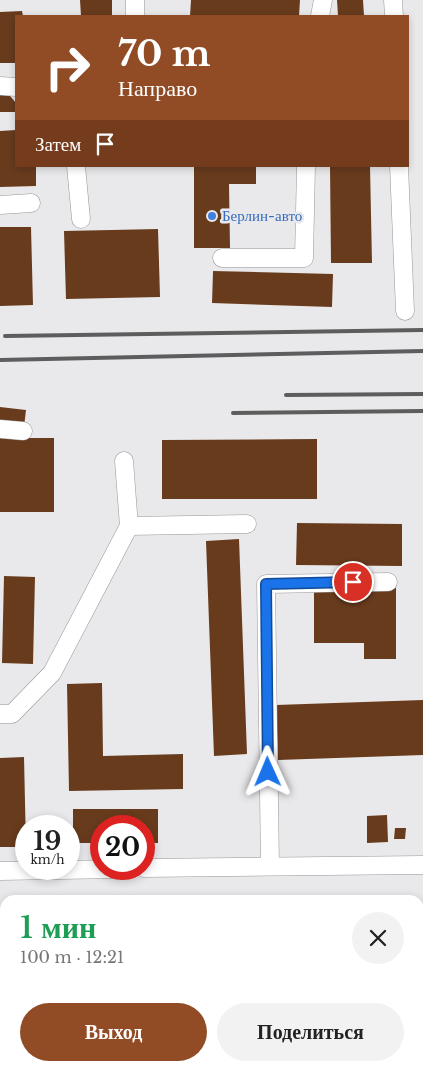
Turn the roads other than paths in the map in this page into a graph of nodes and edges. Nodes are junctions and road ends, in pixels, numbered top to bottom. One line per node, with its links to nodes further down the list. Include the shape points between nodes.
1 (135, 0): 4 (lane)
2 (323, 0): 5 (lane)
3 (393, 0): 6 (lane)
4 (135, 15)
5 (320, 15)
6 (394, 15)
7 (0, 86): 8 (lane)
8 (15, 87)
9 (76, 167): 14 (lane)
10 (306, 167): 15 (lane, via 304,258)
11 (399, 167): 16 (lane)
12 (31, 203): 13 (lane)
13 (0, 205)
14 (81, 219)
15 (222, 258)
16 (405, 311)
17 (0, 429): 18 (lane)
18 (23, 431)
19 (124, 461): 21 (lane)
20 (247, 524): 21 (lane)
21 (129, 526): 23 (lane, via 52,673 12,714)
22 (388, 582): 25 (lane, via 266,584)
23 (0, 714)
24 (423, 865): 25 (lane)
25 (270, 866): 26 (lane)
26 (155, 868)
27 (90, 869): 28 (lane)
28 (0, 871)

